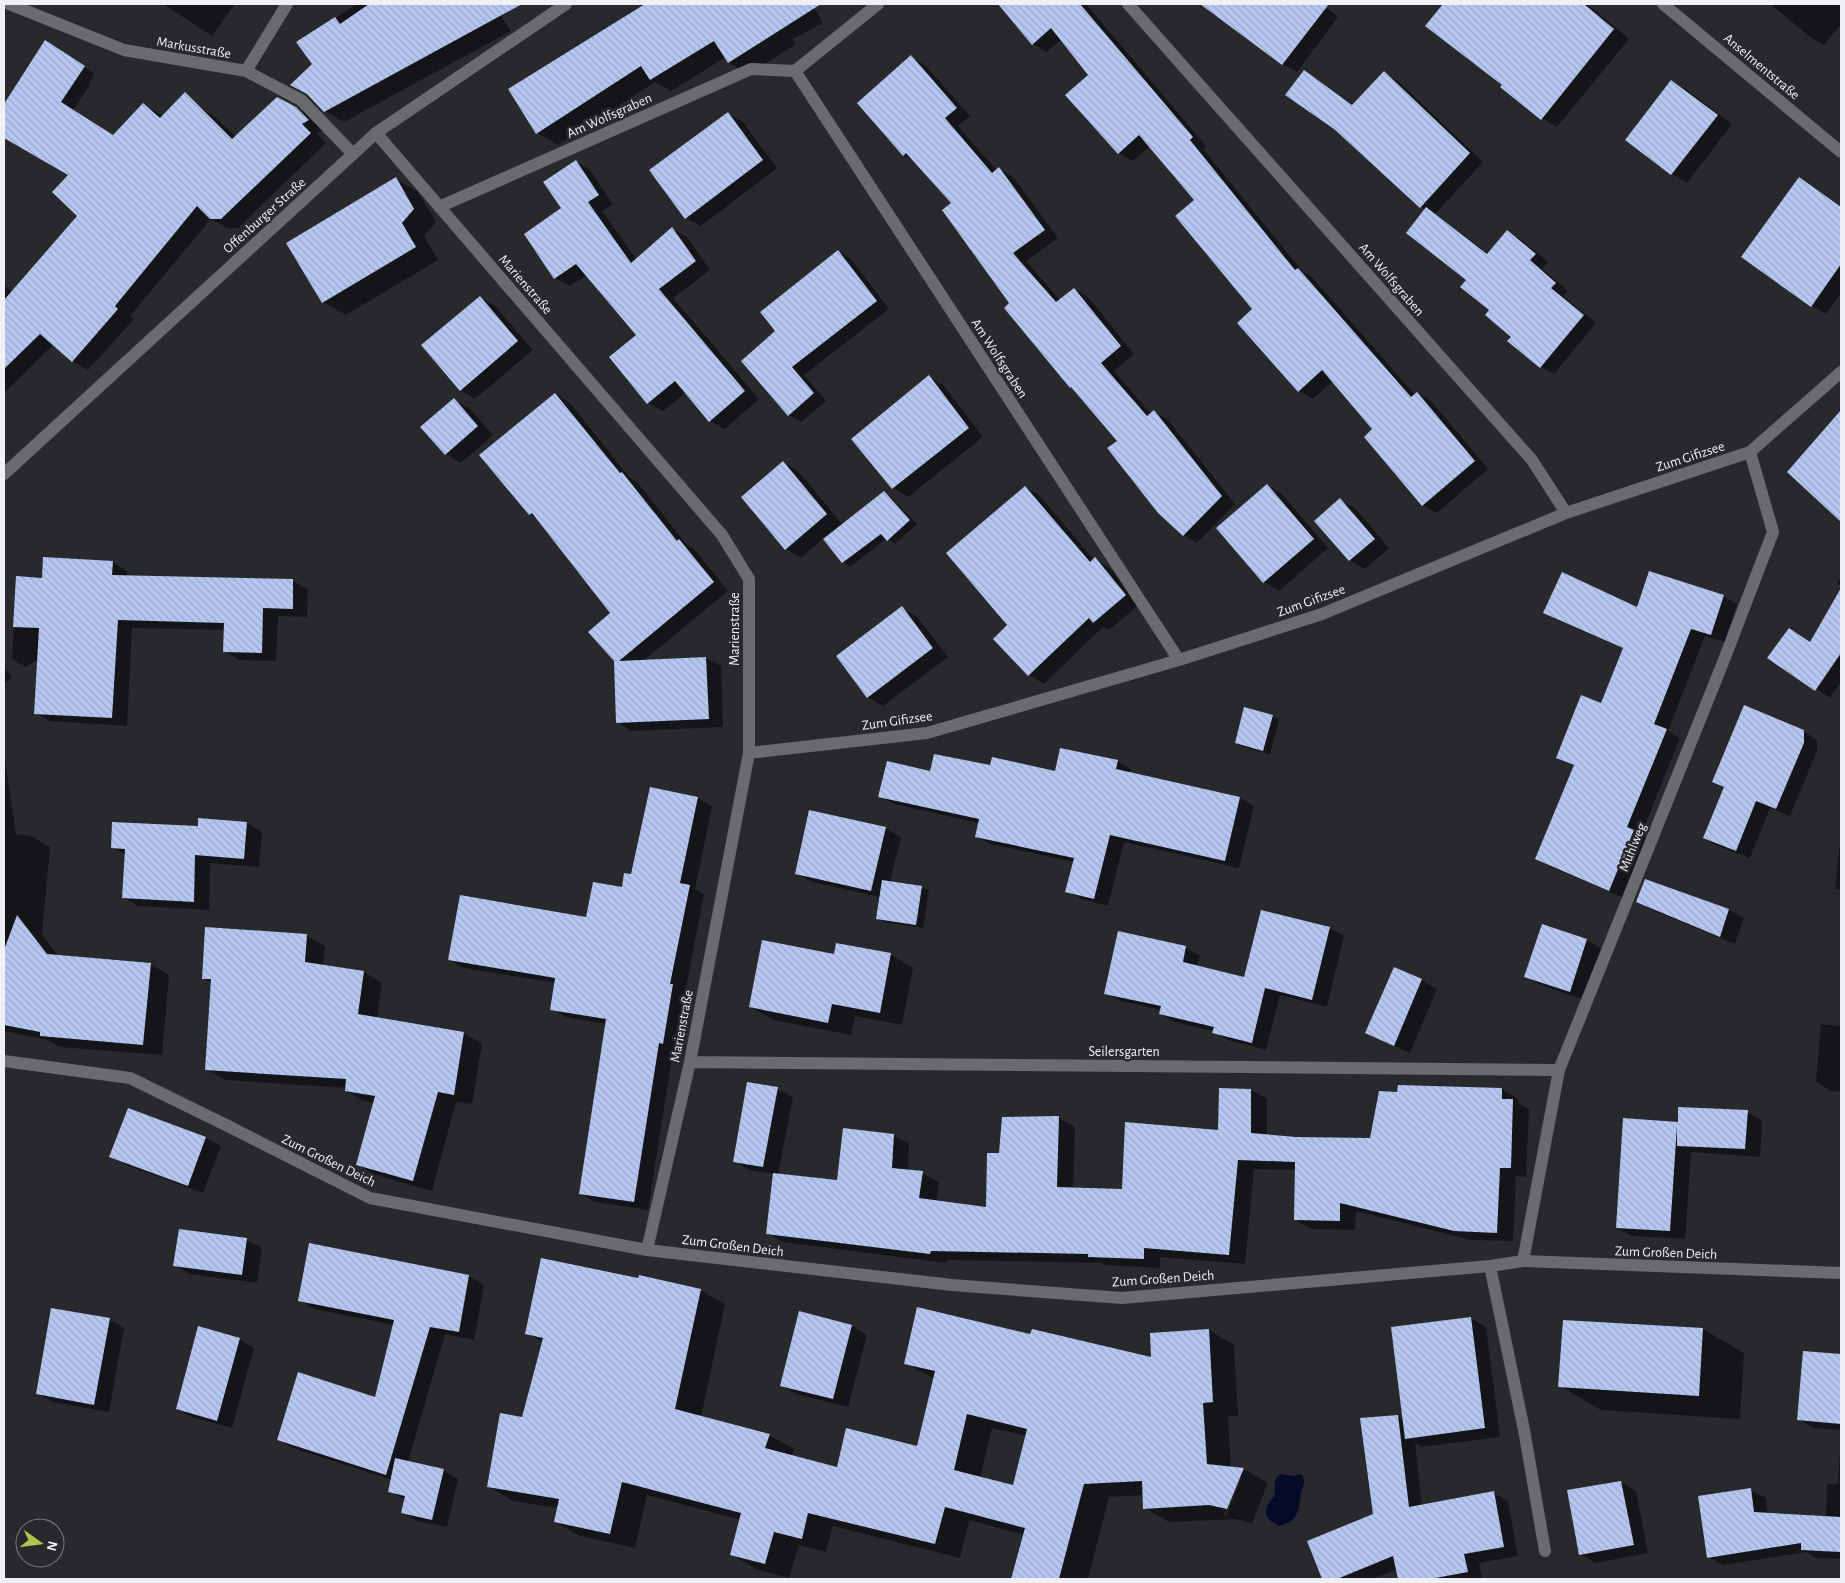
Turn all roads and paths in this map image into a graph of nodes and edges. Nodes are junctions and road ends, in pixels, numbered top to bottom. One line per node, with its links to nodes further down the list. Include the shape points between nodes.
1 (9, 4): 7 (street, Markusstraße, via 124,50)
2 (287, 4): 7 (street)
3 (566, 4): 9 (street, Offenburger Straße)
4 (878, 4): 8 (street)
5 (1128, 4): 16 (street, Am Wolfsgraben, via 1532,460)
6 (1663, 4): 10 (street, Anselmentstraße)
7 (246, 71): 11 (street, Markusstraße, via 301,100)
8 (795, 71): 12 (street, Am Wolfsgraben, via 752,69); 17 (street, Am Wolfsgraben)
9 (376, 133): 11 (street, Offenburger Straße); 12 (street, Marienstraße)
10 (1841, 152)
11 (353, 154): 15 (street, Offenburger Straße)
12 (439, 206): 18 (street, Marienstraße, via 722,535 749,579)
13 (1841, 372): 14 (street, Zum Gifizsee)
14 (1750, 452): 16 (street, Zum Gifizsee); 21 (street, Mühlweg, via 1774,532)
15 (4, 474)
16 (1566, 513): 17 (street, Zum Gifizsee, via 1322,614)
17 (1179, 660): 18 (street, Zum Gifizsee, via 926,733)
18 (749, 753): 20 (street, Marienstraße)
19 (4, 1061): 22 (street, Zum Großen Deich, via 130,1078 370,1198)
20 (690, 1062): 21 (street, Seilersgarten); 22 (street, Marienstraße)
21 (1559, 1070): 23 (street, Mühlweg)
22 (647, 1250): 24 (street, Zum Großen Deich, via 952,1285 1122,1298)
23 (1523, 1262): 24 (street, Zum Großen Deich); 25 (street, Zum Großen Deich)
24 (1490, 1266): 26 (street)
25 (1841, 1273)
26 (1545, 1551)

